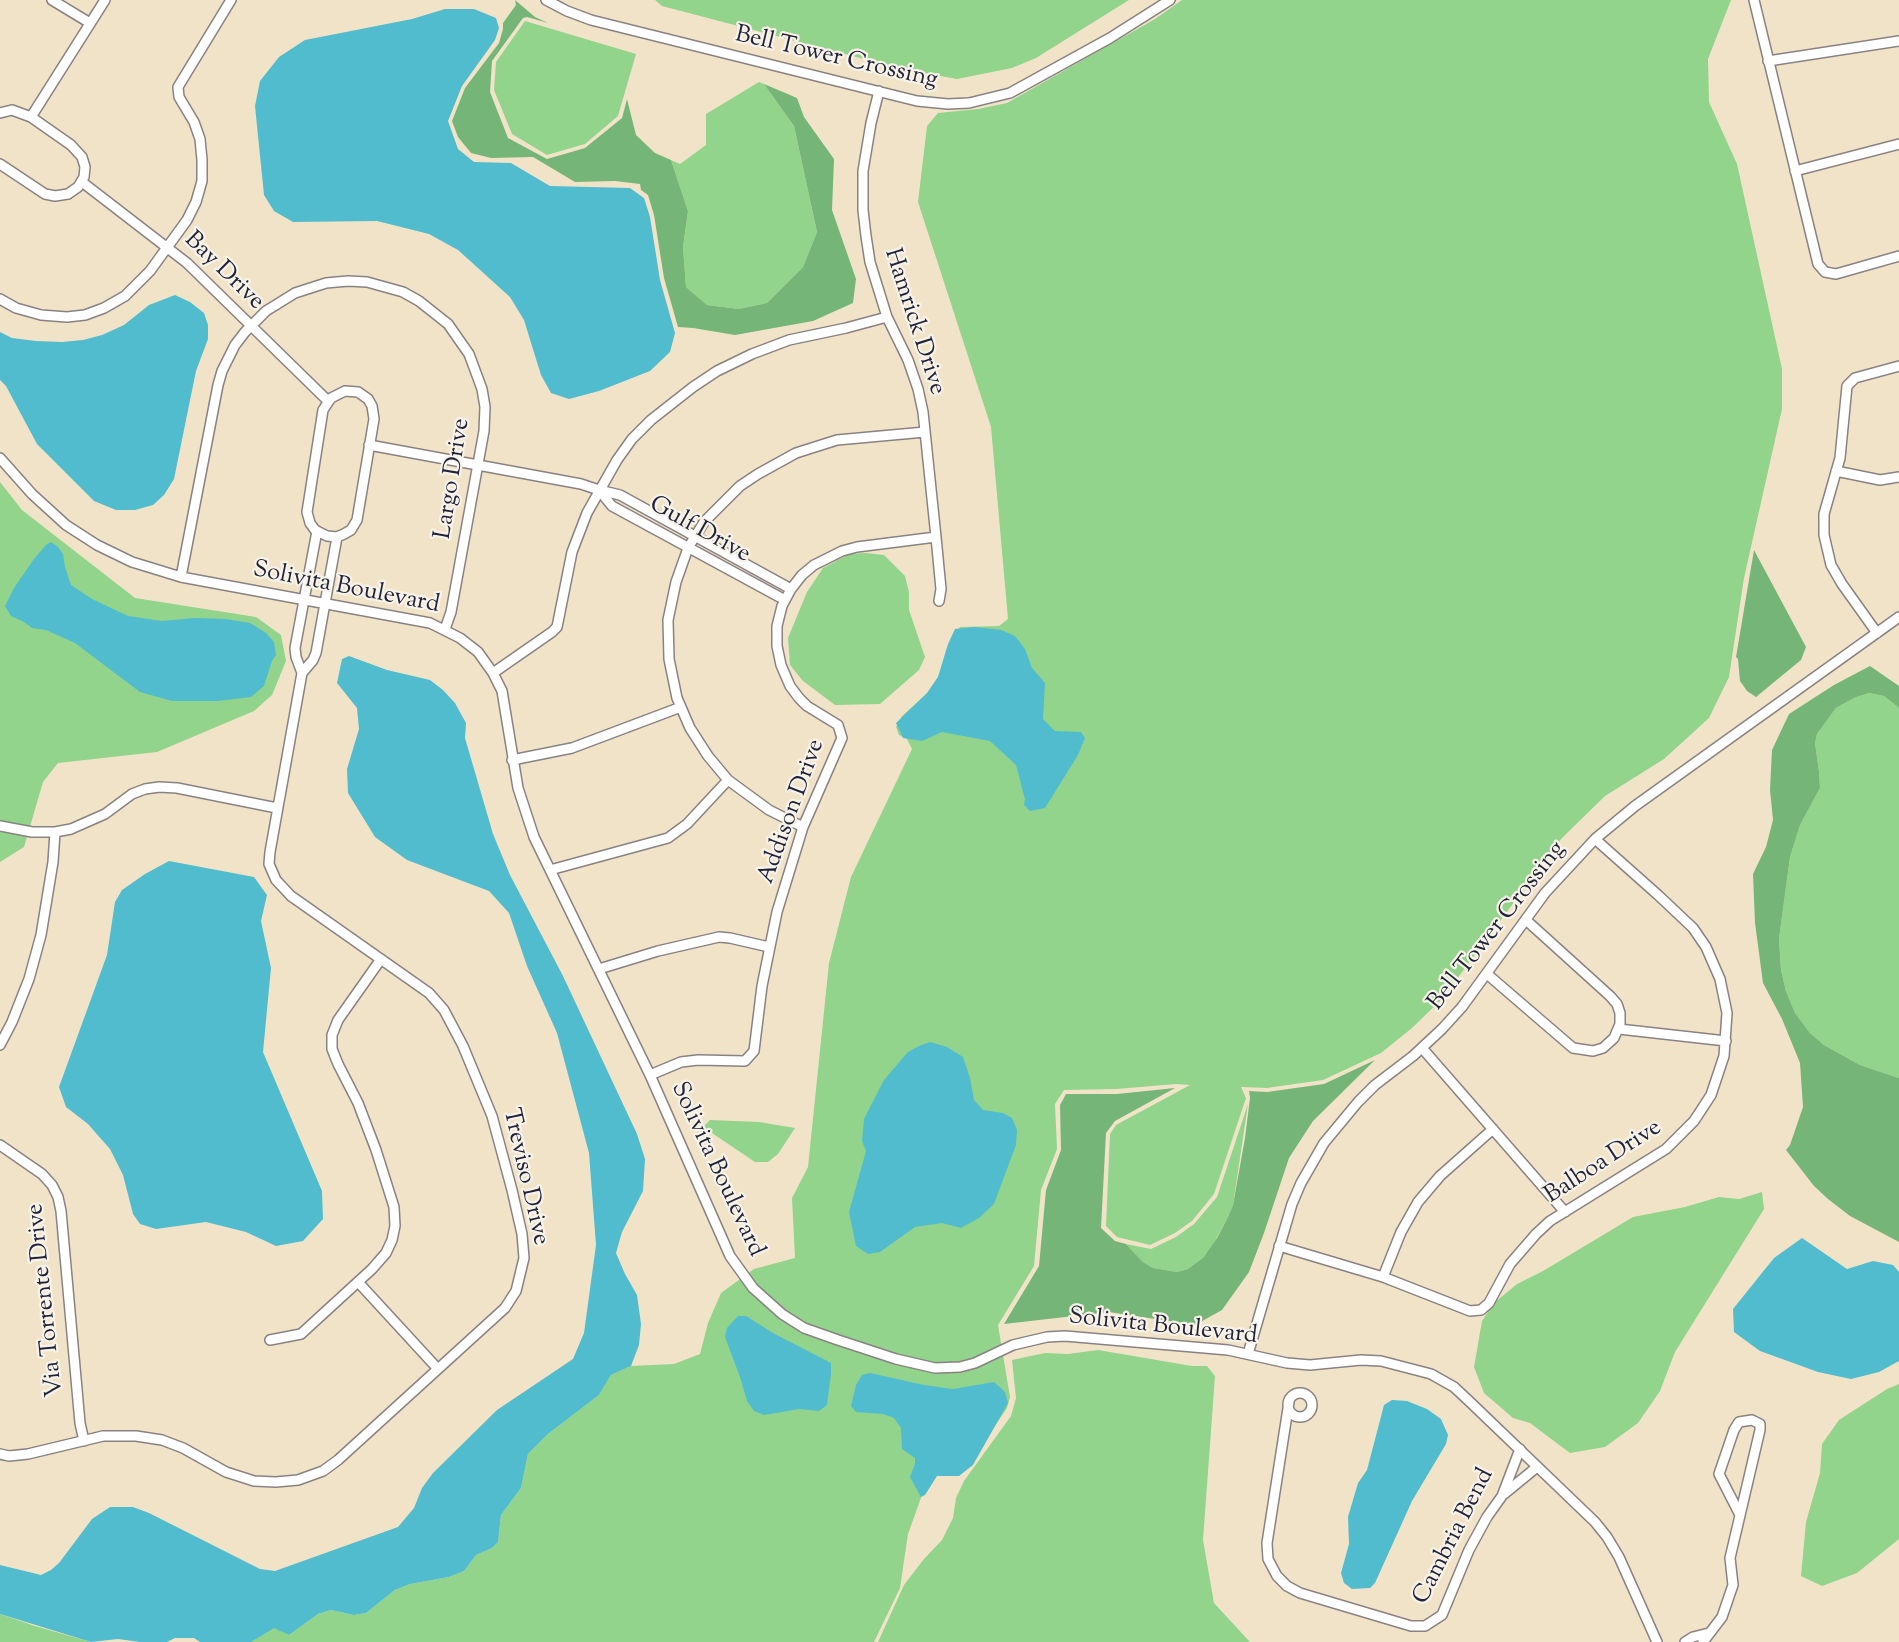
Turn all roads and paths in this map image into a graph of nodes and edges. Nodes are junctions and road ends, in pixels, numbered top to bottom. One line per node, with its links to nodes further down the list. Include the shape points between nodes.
1 (52, 0): 7 (street)
2 (105, 0): 7 (street)
3 (231, 0): 17 (street, via 178,87 200,139 202,172 196,202)
4 (546, 0): 10 (street, Bell Tower Crossing, via 591,20)
5 (1170, 0): 10 (street, Bell Tower Crossing, via 1110,39 1000,96 948,104)
6 (1754, 0): 9 (street)
7 (90, 23): 12 (street)
8 (1899, 41): 9 (street)
9 (1768, 61): 15 (street)
10 (879, 91): 20 (street, Hamrick Drive, via 862,184 870,262)
11 (0, 113): 12 (street, via 12,110)
12 (30, 117): 16 (street, via 78,151 84,162)
13 (1899, 144): 15 (street)
14 (0, 164): 16 (street, via 51,196 68,194)
15 (1795, 171): 18 (street, via 1818,264 1825,272 1836,274)
16 (82, 182): 17 (street, Bay Drive)
17 (168, 247): 19 (street, via 125,296 85,315 41,315); 21 (street, Bay Drive)
18 (1899, 256)
19 (0, 299)
20 (887, 317): 24 (street, Hamrick Drive, via 914,374); 32 (street, via 789,340 717,371 651,420)
21 (251, 326): 23 (street, Bay Drive); 28 (street, Largo Drive, via 285,298 326,283 367,282 419,301 460,338 477,371 485,419); 38 (street, Largo Drive, via 228,357 218,385)
22 (1899, 366): 29 (street, via 1855,378 1847,386)
23 (328, 401): 25 (street, via 345,391 358,392 368,399 375,414); 33 (street, via 323,410 307,512)
24 (925, 432): 34 (street, via 837,440 796,453 740,486); 36 (street, Hamrick Drive)
25 (369, 444): 28 (street, Gulf Drive); 35 (street, via 357,520 351,530)
26 (0, 449): 30 (street, Solivita Boulevard)
27 (0, 458): 30 (street, Solivita Boulevard)
28 (478, 464): 32 (street, Gulf Drive); 45 (street, Largo Drive)
29 (1836, 471): 31 (street, via 1880,480); 46 (street, via 1824,514 1828,556 1842,584)
30 (17, 476): 38 (street, Solivita Boulevard, via 48,510 97,545 132,562)
31 (1899, 477)
32 (598, 490): 34 (street, Gulf Drive, via 620,495); 37 (street, Gulf Drive, via 612,506); 48 (street, via 572,552 557,627)
33 (317, 531): 35 (street); 40 (street, Treviso Drive)
34 (694, 536): 37 (street); 39 (street, Gulf Drive)
35 (337, 537): 43 (street, Treviso Drive)
36 (936, 537): 39 (street, Addison Drive, via 842,551 814,565); 42 (street, Hamrick Drive)
37 (688, 548): 41 (street, Gulf Drive); 49 (street, via 673,594 668,627 671,673)
38 (182, 577): 40 (street, Solivita Boulevard)
39 (791, 589): 41 (street, Addison Drive)
40 (305, 600): 43 (street, Solivita Boulevard); 47 (street, Treviso Drive, via 295,653)
41 (785, 600): 54 (street, Addison Drive, via 777,636 784,675 807,706 834,722 842,734)
42 (939, 601)
43 (326, 603): 45 (street, Solivita Boulevard); 47 (street, Treviso Drive, via 315,656)
44 (1899, 617): 46 (street, Bell Tower Crossing)
45 (445, 629): 48 (street, Solivita Boulevard, via 469,645)
46 (1877, 633): 56 (street, Bell Tower Crossing, via 1635,806)
47 (302, 673): 52 (street, Treviso Drive)
48 (493, 673): 50 (street, Solivita Boulevard, via 505,702)
49 (681, 707): 50 (street, via 572,748); 51 (street, via 698,742)
50 (512, 760): 57 (street, Solivita Boulevard, via 528,820)
51 (728, 780): 54 (street, via 769,810); 57 (street, via 680,831 668,838)
52 (278, 808): 55 (street, via 177,788 152,788 132,794 93,821); 60 (street, Treviso Drive, via 269,864 276,880 291,896)
53 (0, 826): 55 (street)
54 (803, 827): 59 (street, Addison Drive)
55 (55, 832): 65 (street, via 41,935 29,979)
56 (1595, 839): 58 (street, Bell Tower Crossing); 64 (street, Balboa Drive, via 1685,920 1706,947 1724,990)
57 (550, 870): 61 (street, Solivita Boulevard)
58 (1526, 920): 62 (street, Bell Tower Crossing); 63 (street, via 1610,996 1619,1008)
59 (769, 948): 61 (street, via 719,937); 67 (street, Addison Drive, via 754,1051 749,1059 681,1062)
60 (381, 959): 73 (street, via 338,1020 332,1035 332,1049 358,1103 394,1207 395,1226 386,1253); 76 (street, Treviso Drive, via 429,993 444,1010 463,1046 492,1116 522,1234 524,1258 516,1291 505,1308)
61 (599, 969): 67 (street, Solivita Boulevard)
62 (1487, 974): 63 (street, via 1573,1048 1598,1050 1611,1042); 66 (street, Bell Tower Crossing)
63 (1619, 1029): 64 (street)
64 (1726, 1041): 70 (street, Balboa Drive, via 1711,1095 1681,1136 1649,1161)
65 (0, 1045)
66 (1422, 1048): 68 (street); 71 (street, Bell Tower Crossing, via 1375,1085 1324,1143 1296,1193)
67 (650, 1075): 75 (street, Solivita Boulevard, via 730,1256 762,1297 804,1328 935,1368 960,1367 1013,1345 1065,1336)
68 (1493, 1129): 70 (street); 72 (street, via 1440,1176 1418,1202)
69 (0, 1144): 78 (street, Via Torrente Drive, via 42,1174 58,1197)
70 (1565, 1212): 72 (street, Balboa Drive, via 1522,1248 1481,1310 1470,1311)
71 (1279, 1246): 72 (street, Balboa Drive); 75 (street, Bell Tower Crossing)
72 (1383, 1277)
73 (358, 1282): 74 (street, via 301,1334); 76 (street)
74 (270, 1340)
75 (1248, 1354): 79 (street, Solivita Boulevard, via 1310,1365 1381,1361 1431,1374 1454,1387)
76 (438, 1369): 78 (street, Treviso Drive, via 338,1460 323,1471 298,1480 254,1481 226,1472 162,1440 103,1436)
77 (1289, 1402): 82 (street, Cambria Bend, via 1267,1543 1268,1559 1282,1581 1300,1593 1411,1626 1425,1626 1442,1615 1472,1543)
78 (84, 1441): 80 (street, Treviso Drive, via 28,1454)
79 (1520, 1449): 81 (street, Solivita Boulevard); 82 (street, Cambria Bend)
80 (0, 1454)
81 (1537, 1467): 82 (street); 85 (street, Solivita Boulevard, via 1607,1538)
82 (1502, 1496)
83 (1740, 1515): 83 (street, via 1719,1474 1734,1430 1739,1422 1752,1420 1760,1424 1760,1430); 84 (street, via 1730,1558 1733,1585 1729,1601)
84 (1709, 1633): 86 (street); 87 (street)
85 (1657, 1642)
86 (1685, 1642)
87 (1703, 1642)

